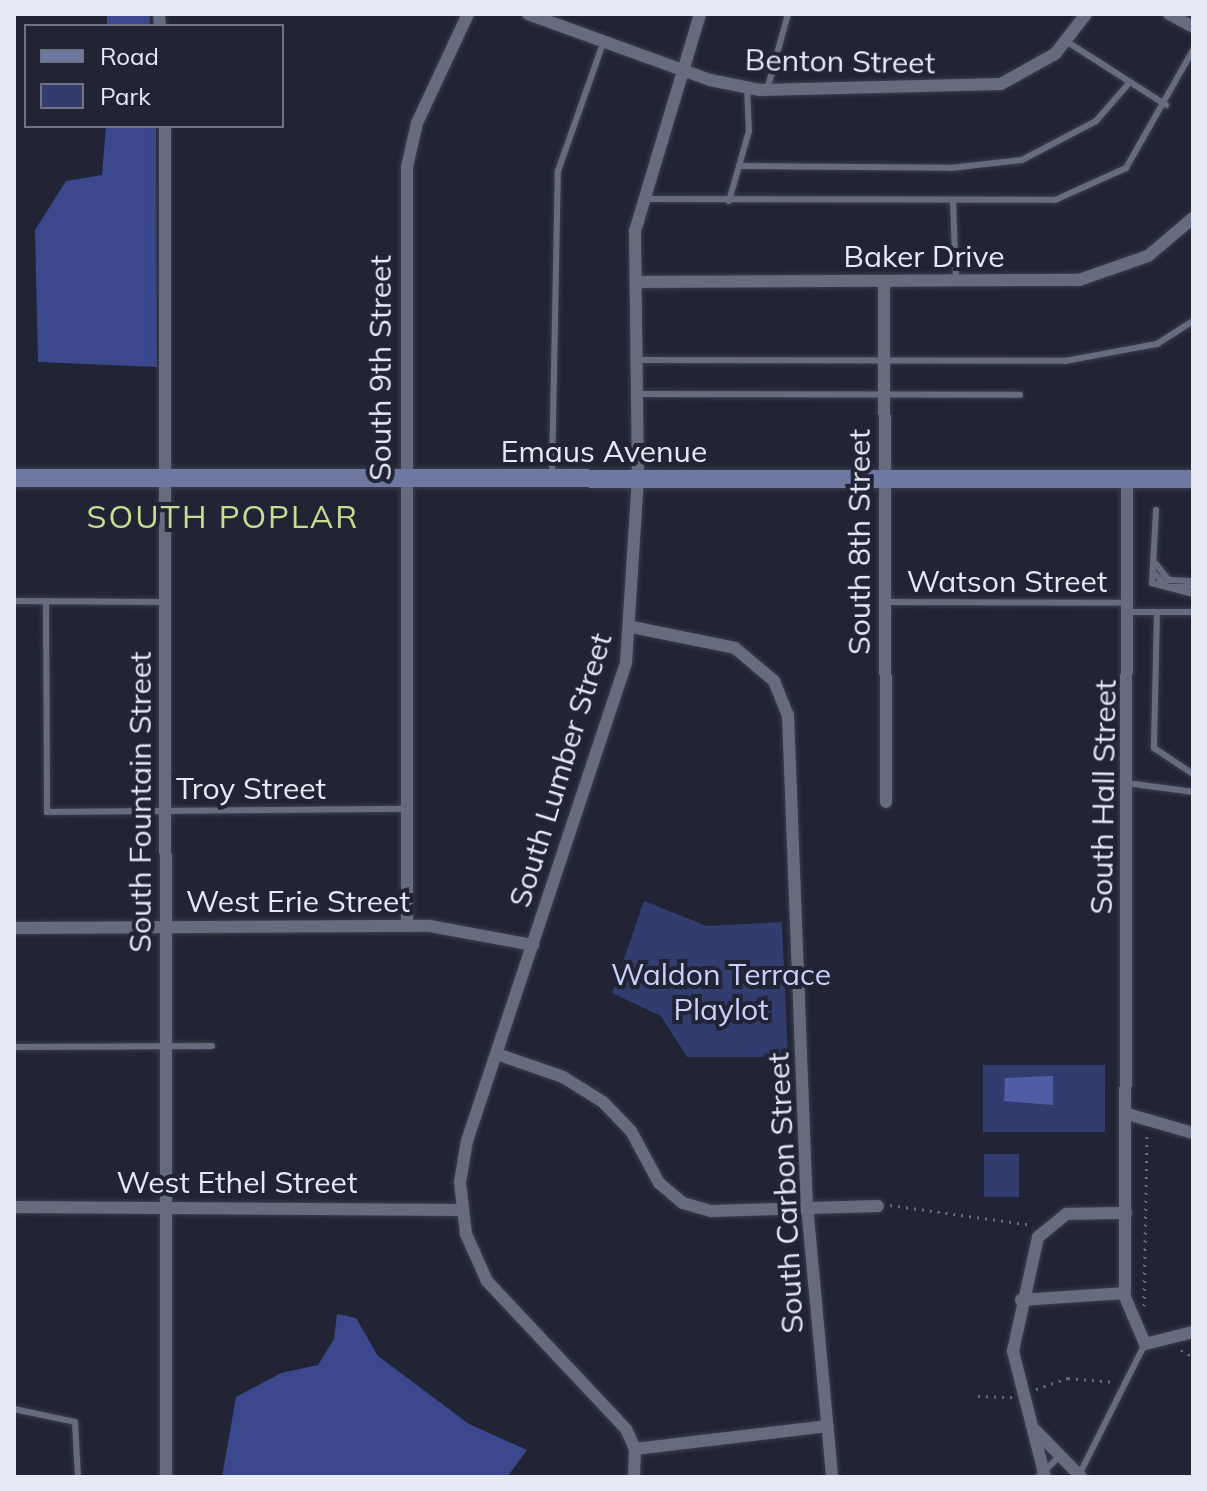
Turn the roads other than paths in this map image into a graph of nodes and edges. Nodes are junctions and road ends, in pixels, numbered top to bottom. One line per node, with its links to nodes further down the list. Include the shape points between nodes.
1 (468, 14): 34 (street, South 9th Street, via 417,123 407,167)
2 (528, 14): 7 (street, Benton Street)
3 (700, 14): 12 (street, South Lumber Street)
4 (788, 14): 15 (lane)
5 (1086, 14): 9 (street, Benton Street)
6 (1169, 14): 8 (street)
7 (554, 19): 10 (street, Benton Street)
8 (1193, 27)
9 (1066, 41): 13 (lane); 15 (street, Benton Street, via 1036,69 982,88)
10 (603, 43): 12 (street, Benton Street); 35 (lane, via 558,171)
11 (1193, 50): 16 (lane)
12 (682, 70): 14 (street, Benton Street); 19 (street, South Lumber Street)
13 (1130, 82): 16 (lane); 18 (lane, via 1096,121 1022,160 950,168)
14 (747, 88): 15 (street, Benton Street); 18 (lane, via 749,131)
15 (767, 90)
16 (1166, 105): 20 (lane, via 1126,168 1081,193 1055,200)
17 (165, 128): 33 (street, South Fountain Street)
18 (739, 166): 21 (lane)
19 (643, 198): 21 (lane); 23 (street, South Lumber Street)
20 (953, 200): 21 (lane); 25 (lane)
21 (729, 201)
22 (1191, 225): 25 (street, Baker Drive, via 1148,256 1105,274)
23 (636, 282): 24 (street, Baker Drive); 27 (street, South Lumber Street)
24 (884, 282): 25 (street, Baker Drive); 28 (street, South 8th Street)
25 (956, 282)
26 (1193, 321): 28 (lane, via 1123,354 1021,364)
27 (635, 360): 28 (lane); 29 (street, South Lumber Street)
28 (885, 363): 30 (street, South 8th Street)
29 (636, 394): 30 (lane); 36 (street, South Lumber Street)
30 (885, 395): 31 (lane); 37 (street, South 8th Street)
31 (1020, 395)
32 (14, 478): 33 (main road, Emaus Avenue)
33 (167, 478): 34 (main road, Emaus Avenue); 44 (street, South Fountain Street)
34 (407, 478): 35 (main road, Emaus Avenue); 54 (street, South 9th Street)
35 (552, 479): 36 (main road, Emaus Avenue)
36 (638, 479): 37 (main road, Emaus Avenue); 49 (street, South Lumber Street)
37 (885, 479): 38 (main road, Emaus Avenue); 45 (street, South 8th Street)
38 (1127, 479): 39 (main road, Emaus Avenue); 46 (street, South Hall Street)
39 (1193, 479)
40 (1156, 510): 41 (lane)
41 (1155, 563): 41 (lane, via 1154,587 1190,587 1169,580)
42 (14, 601): 43 (lane)
43 (46, 601): 44 (lane); 55 (lane, Troy Street, via 47,812)
44 (166, 602): 55 (street, South Fountain Street)
45 (885, 602): 46 (lane, Watson Street); 53 (street, South 8th Street)
46 (1129, 608): 47 (lane, Watson Street); 51 (street, South Hall Street)
47 (1157, 612): 48 (lane, Watson Street); 50 (lane, via 1154,748)
48 (1193, 612)
49 (632, 627): 59 (street, South Lumber Street, via 616,697); 66 (street, South Carbon Street, via 735,648 774,681 788,715)
50 (1193, 774)
51 (1127, 783): 52 (lane); 64 (street, South Hall Street)
52 (1193, 792)
53 (886, 802)
54 (407, 809): 55 (lane, Troy Street); 56 (street, South 9th Street)
55 (167, 810): 58 (street, South Fountain Street)
56 (407, 926): 58 (street, West Erie Street); 59 (street, West Erie Street, via 465,929)
57 (14, 928): 58 (street, West Erie Street)
58 (166, 928): 62 (street, South Fountain Street)
59 (533, 945): 63 (street, South Lumber Street)
60 (212, 1046): 62 (lane)
61 (14, 1047): 62 (lane)
62 (167, 1048): 69 (street, South Fountain Street)
63 (497, 1054): 66 (street, via 563,1077 603,1102 631,1131 659,1183 683,1203 711,1211); 70 (street, South Lumber Street, via 467,1141)
64 (1127, 1114): 65 (street); 71 (street, South Hall Street)
65 (1193, 1133)
66 (807, 1206): 67 (street); 77 (street, South Carbon Street)
67 (878, 1206)
68 (14, 1207): 69 (street, West Ethel Street)
69 (166, 1208): 70 (street, West Ethel Street); 84 (street, South Fountain Street)
70 (460, 1210): 79 (street, South Lumber Street, via 487,1281 626,1429)
71 (1126, 1213): 72 (street, South Hall Street); 73 (street, via 1066,1214 1044,1227)
72 (1125, 1293): 73 (street); 75 (street)
73 (1021, 1300): 78 (street, via 1013,1351)
74 (1193, 1332): 75 (street)
75 (1145, 1344): 82 (lane)
76 (14, 1409): 83 (lane, via 75,1422)
77 (828, 1426): 79 (street); 86 (street, South Carbon Street)
78 (1035, 1430): 80 (street); 81 (street)
79 (635, 1449): 85 (street)
80 (1061, 1455): 81 (lane); 82 (street)
81 (1042, 1475)
82 (1080, 1476)
83 (78, 1477)
84 (166, 1477)
85 (634, 1477)
86 (832, 1477)

